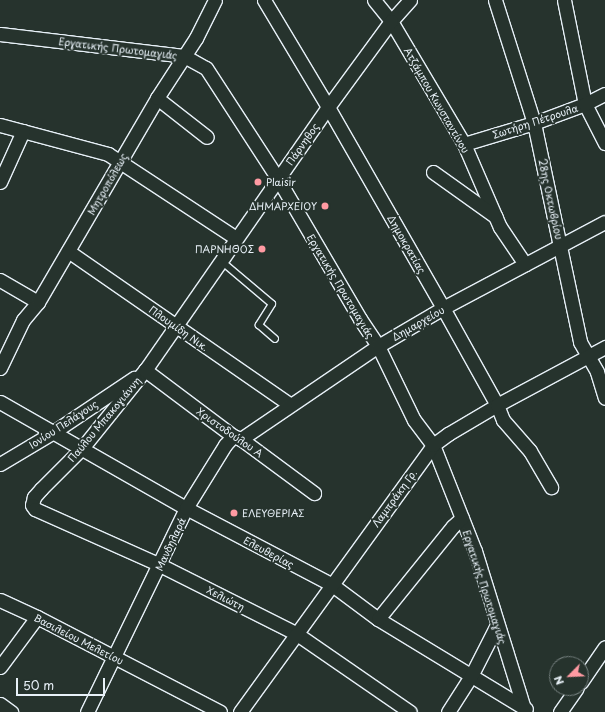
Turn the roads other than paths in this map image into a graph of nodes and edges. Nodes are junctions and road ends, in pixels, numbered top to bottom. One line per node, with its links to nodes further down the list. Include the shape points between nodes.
1 (215, 0): 9 (street, Μητροπόλεως)
2 (264, 0): 13 (street, Δημοκρατίας)
3 (374, 0): 7 (street, Ατζάμπου Κωνσταντίνου)
4 (410, 0): 7 (street, Πάρνηθος)
5 (494, 0): 14 (street, 28ης Οκτωβρίου)
6 (564, 0): 12 (street)
7 (390, 21): 13 (street, Πάρνηθος); 19 (street, Ατζάμπου Κωνσταντίνου)
8 (0, 34): 9 (street, Εργατικής Πρωτομαγιάς)
9 (184, 56): 11 (street, Μητροπόλεως); 22 (street, Εργατικής Πρωτομαγιάς, via 206,68)
10 (605, 94): 12 (street, Σωτήρη Πέτρουλα)
11 (157, 98): 17 (street); 20 (street, Μητροπόλεως)
12 (585, 104): 14 (street, Σωτήρη Πέτρουλα); 18 (street)
13 (328, 107): 22 (street, Πάρνηθος); 33 (street, Δημοκρατίας)
14 (534, 123): 19 (street, Σωτήρη Πέτρουλα); 27 (street, 28ης Οκτωβρίου)
15 (0, 125): 16 (street)
16 (23, 131): 20 (street, via 108,154); 23 (street)
17 (207, 137)
18 (605, 143)
19 (464, 144): 24 (street, Ατζάμπου Κωνσταντίνου)
20 (120, 161): 26 (street); 28 (street, Μητροπόλεως)
21 (433, 172): 24 (street)
22 (278, 179): 26 (street, Πάρνηθος); 36 (street, Εργατικής Πρωτομαγιάς)
23 (0, 182)
24 (496, 217): 30 (street, Ατζάμπου Κωνσταντίνου)
25 (605, 222): 27 (street, Δημαρχείου)
26 (236, 238): 29 (street, Πάρνηθος)
27 (561, 246): 30 (street, Δημαρχείου); 38 (street, 28ης Οκτωβρίου, via 580,342)
28 (68, 251): 32 (street, Μητροπόλεως); 34 (street, Πλουμίδη Νικ.)
29 (220, 260): 34 (street, Πάρνηθος); 35 (lane, via 272,304 260,325)
30 (525, 264): 33 (street, Δημαρχείου)
31 (0, 280): 32 (street)
32 (38, 302): 39 (street, Μητροπόλεως, via 24,320)
33 (443, 308): 36 (street, Δημαρχείου); 44 (street, Δημοκρατίας)
34 (174, 326): 40 (street, Πάρνηθος); 43 (street, Πλουμίδη Νικ.)
35 (275, 339)
36 (378, 346): 43 (street, Δημαρχείου); 47 (street, Εργατικής Πρωτομαγιάς, via 414,420)
37 (605, 347): 38 (street, Λαμπράκη Γρ.)
38 (588, 356): 41 (street, 28ης Οκτωβρίου, via 597,372); 44 (street, Λαμπράκη Γρ.)
39 (0, 368)
40 (145, 370): 45 (street, Ιονίου Πελάγους); 46 (street, Χριστοδούλου Α); 48 (street, Παύλου Μπακογιάννη)
41 (605, 398)
42 (0, 402): 45 (street, Ελευθερίας)
43 (290, 405): 46 (street, Δημαρχείου)
44 (497, 405): 47 (street, Λαμπράκη Γρ.); 50 (street, Δημοκρατίας, via 503,420 530,451)
45 (52, 433): 48 (street, Ελευθερίας); 49 (street, Ιονίου Πελάγους)
46 (237, 437): 51 (street, Χριστοδούλου Α); 53 (street, Μανδηλαρά, via 224,445)
47 (433, 445): 54 (street, Εργατικής Πρωτομαγιάς); 56 (street, Λαμπράκη Γρ.)
48 (82, 448): 52 (street, Παύλου Μπακογιάννη, via 41,489 34,497); 53 (street, Ελευθερίας)
49 (0, 464)
50 (551, 486)
51 (314, 493)
52 (32, 505): 55 (street, Χελιώτη, via 36,510)
53 (186, 508): 55 (street, Μανδηλαρά); 56 (street, Ελευθερίας)
54 (462, 518): 59 (street); 60 (street, Εργατικής Πρωτομαγιάς, via 475,551)
55 (160, 565): 61 (street, Χελιώτη); 63 (street, Μανδηλαρά)
56 (331, 584): 59 (street, Ελευθερίας); 61 (street, Λαμπράκη Γρ.)
57 (0, 600): 58 (street, Βασιλείου Μελετίου)
58 (37, 617): 63 (street, Βασιλείου Μελετίου); 64 (street)
59 (378, 619): 66 (street, Ελευθερίας)
60 (497, 625): 66 (street); 69 (street, Εργατικής Πρωτομαγιάς)
61 (297, 634): 73 (street, Λαμπράκη Γρ.); 74 (street, Χελιώτη)
62 (605, 649): 65 (street)
63 (114, 656): 71 (street, Μανδηλαρά); 72 (street, Βασιλείου Μελετίου)
64 (0, 667)
65 (589, 671)
66 (471, 676): 69 (street, Ελευθερίας); 75 (street)
67 (571, 696): 76 (street)
68 (0, 704): 70 (street)
69 (526, 710)
70 (11, 712)
71 (87, 712)
72 (220, 712)
73 (240, 712)
74 (410, 712)
75 (448, 712)
76 (560, 712)

